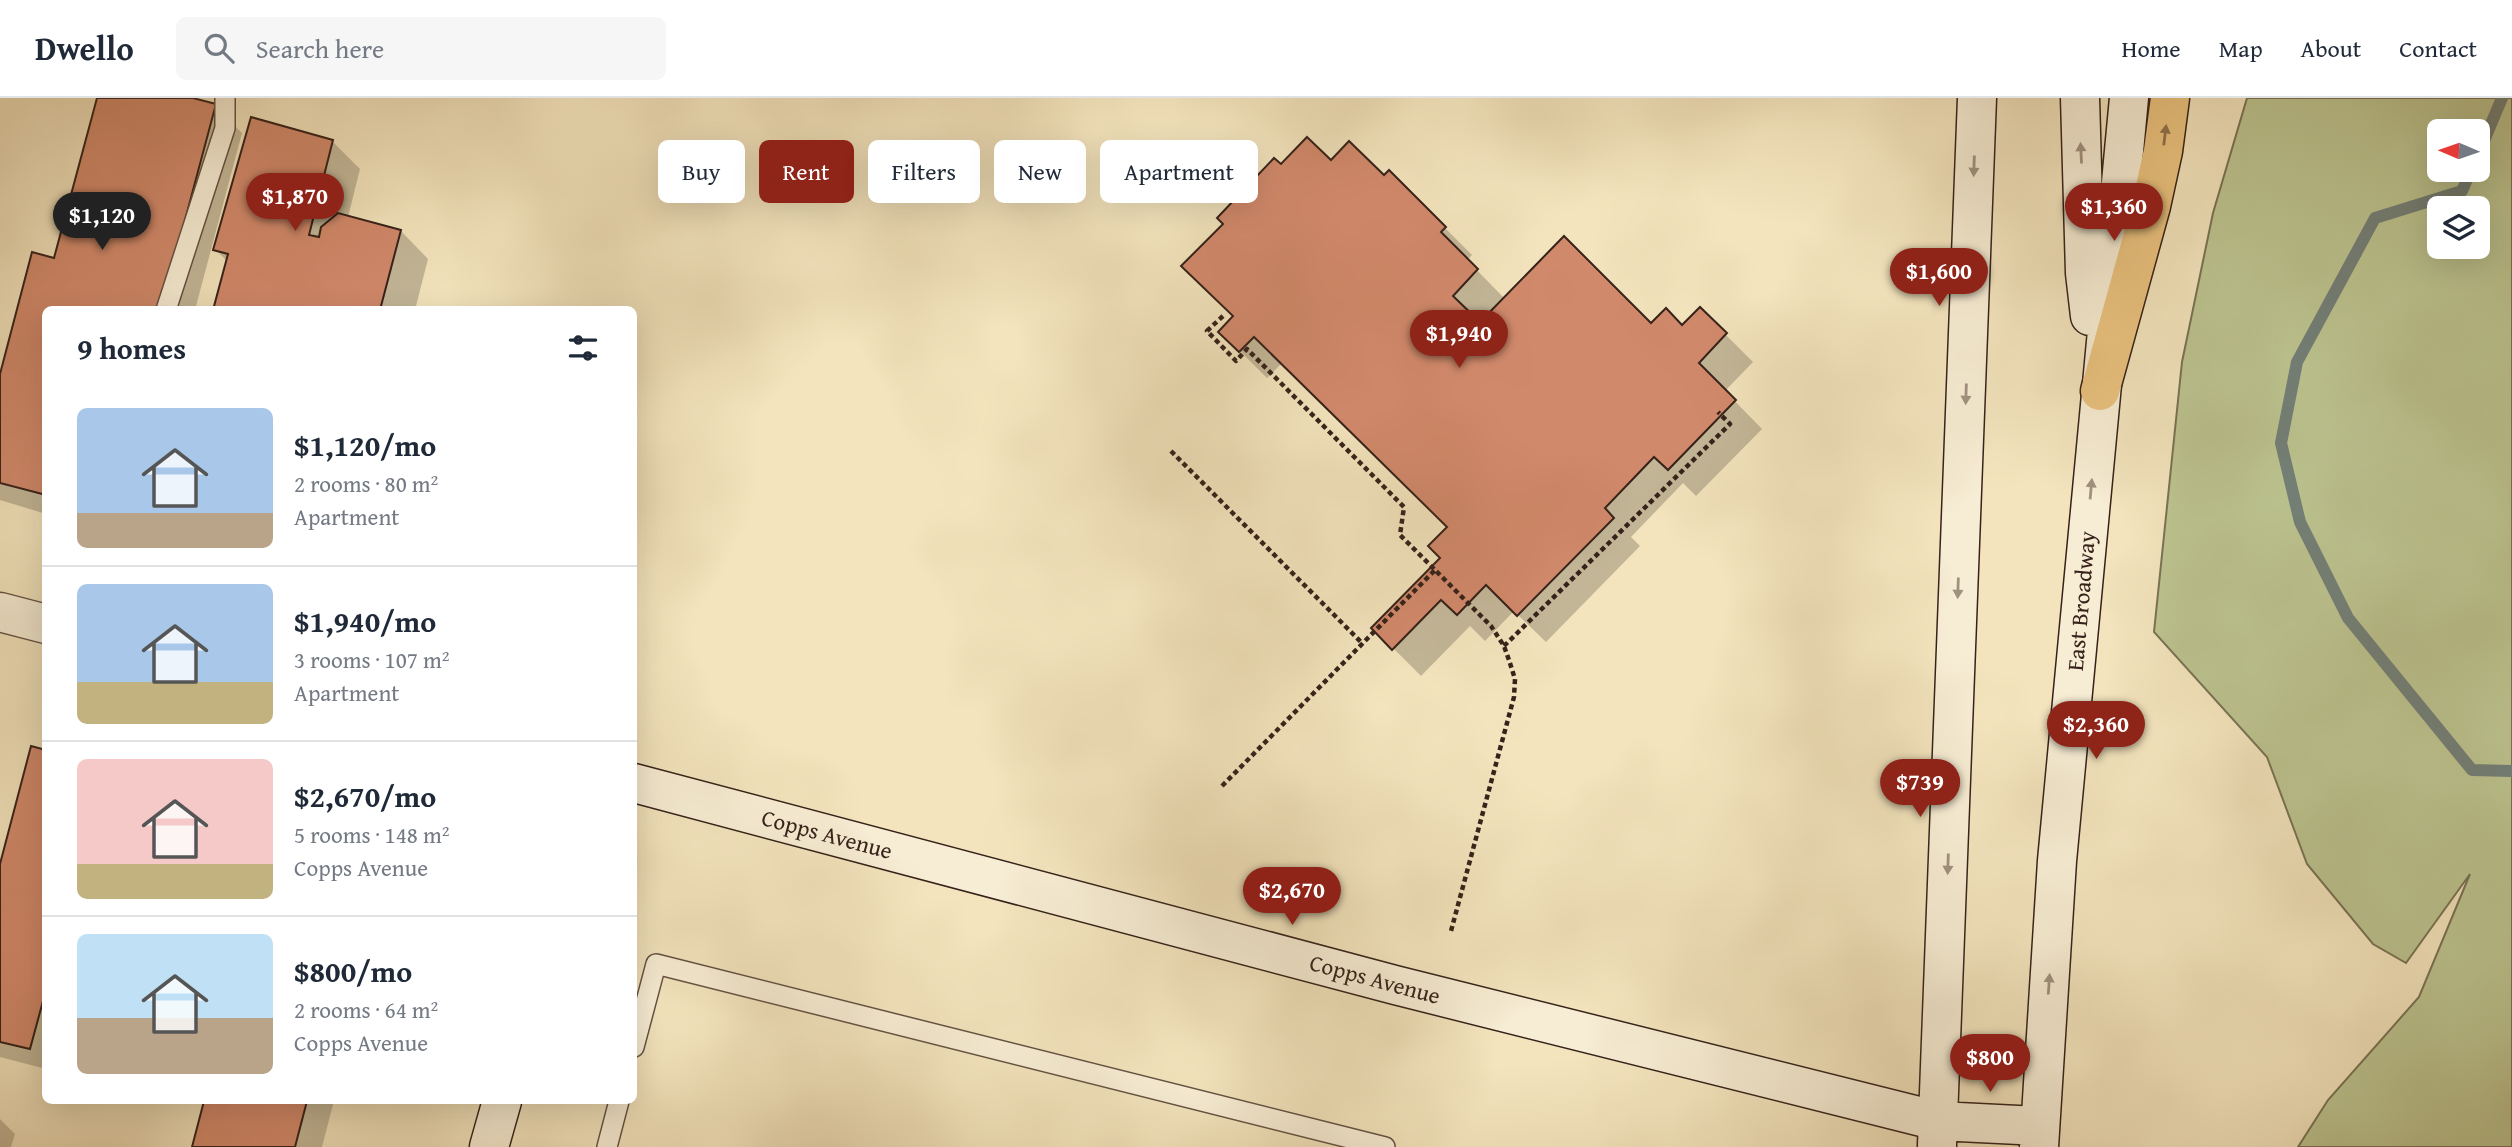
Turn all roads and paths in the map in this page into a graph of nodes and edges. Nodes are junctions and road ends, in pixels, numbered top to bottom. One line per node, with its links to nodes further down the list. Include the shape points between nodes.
1 (225, 98): 6 (lane, via 225,128)
2 (1977, 98): 22 (street, one-way to 22)
3 (2080, 98): 8 (street, one-way to 3, via 2085,273)
4 (2129, 98): 8 (street, East Broadway)
5 (2170, 98): 8 (main road, one-way to 5, via 2154,197)
6 (167, 306)
7 (1223, 316): 11 (path, via 1207,331 1236,361 1247,349 1404,507 1400,535)
8 (2100, 391): 23 (street, East Broadway, one-way to 8, via 2057,861)
9 (1718, 412): 15 (path, via 1730,424)
10 (1171, 451): 14 (path)
11 (1435, 570): 14 (path); 15 (path, via 1491,626)
12 (0, 612): 13 (street)
13 (42, 623)
14 (1362, 643): 17 (path)
15 (1504, 646): 18 (path, via 1515,679 1514,697)
16 (637, 784): 22 (street, Copps Avenue)
17 (1222, 786)
18 (1451, 931)
19 (637, 1036): 26 (lane, via 656,964)
20 (501, 1104): 24 (street)
21 (618, 1104): 25 (lane)
22 (1938, 1134): 23 (street, Copps Avenue)
23 (2039, 1136)
24 (489, 1147)
25 (607, 1147)
26 (1385, 1147)

